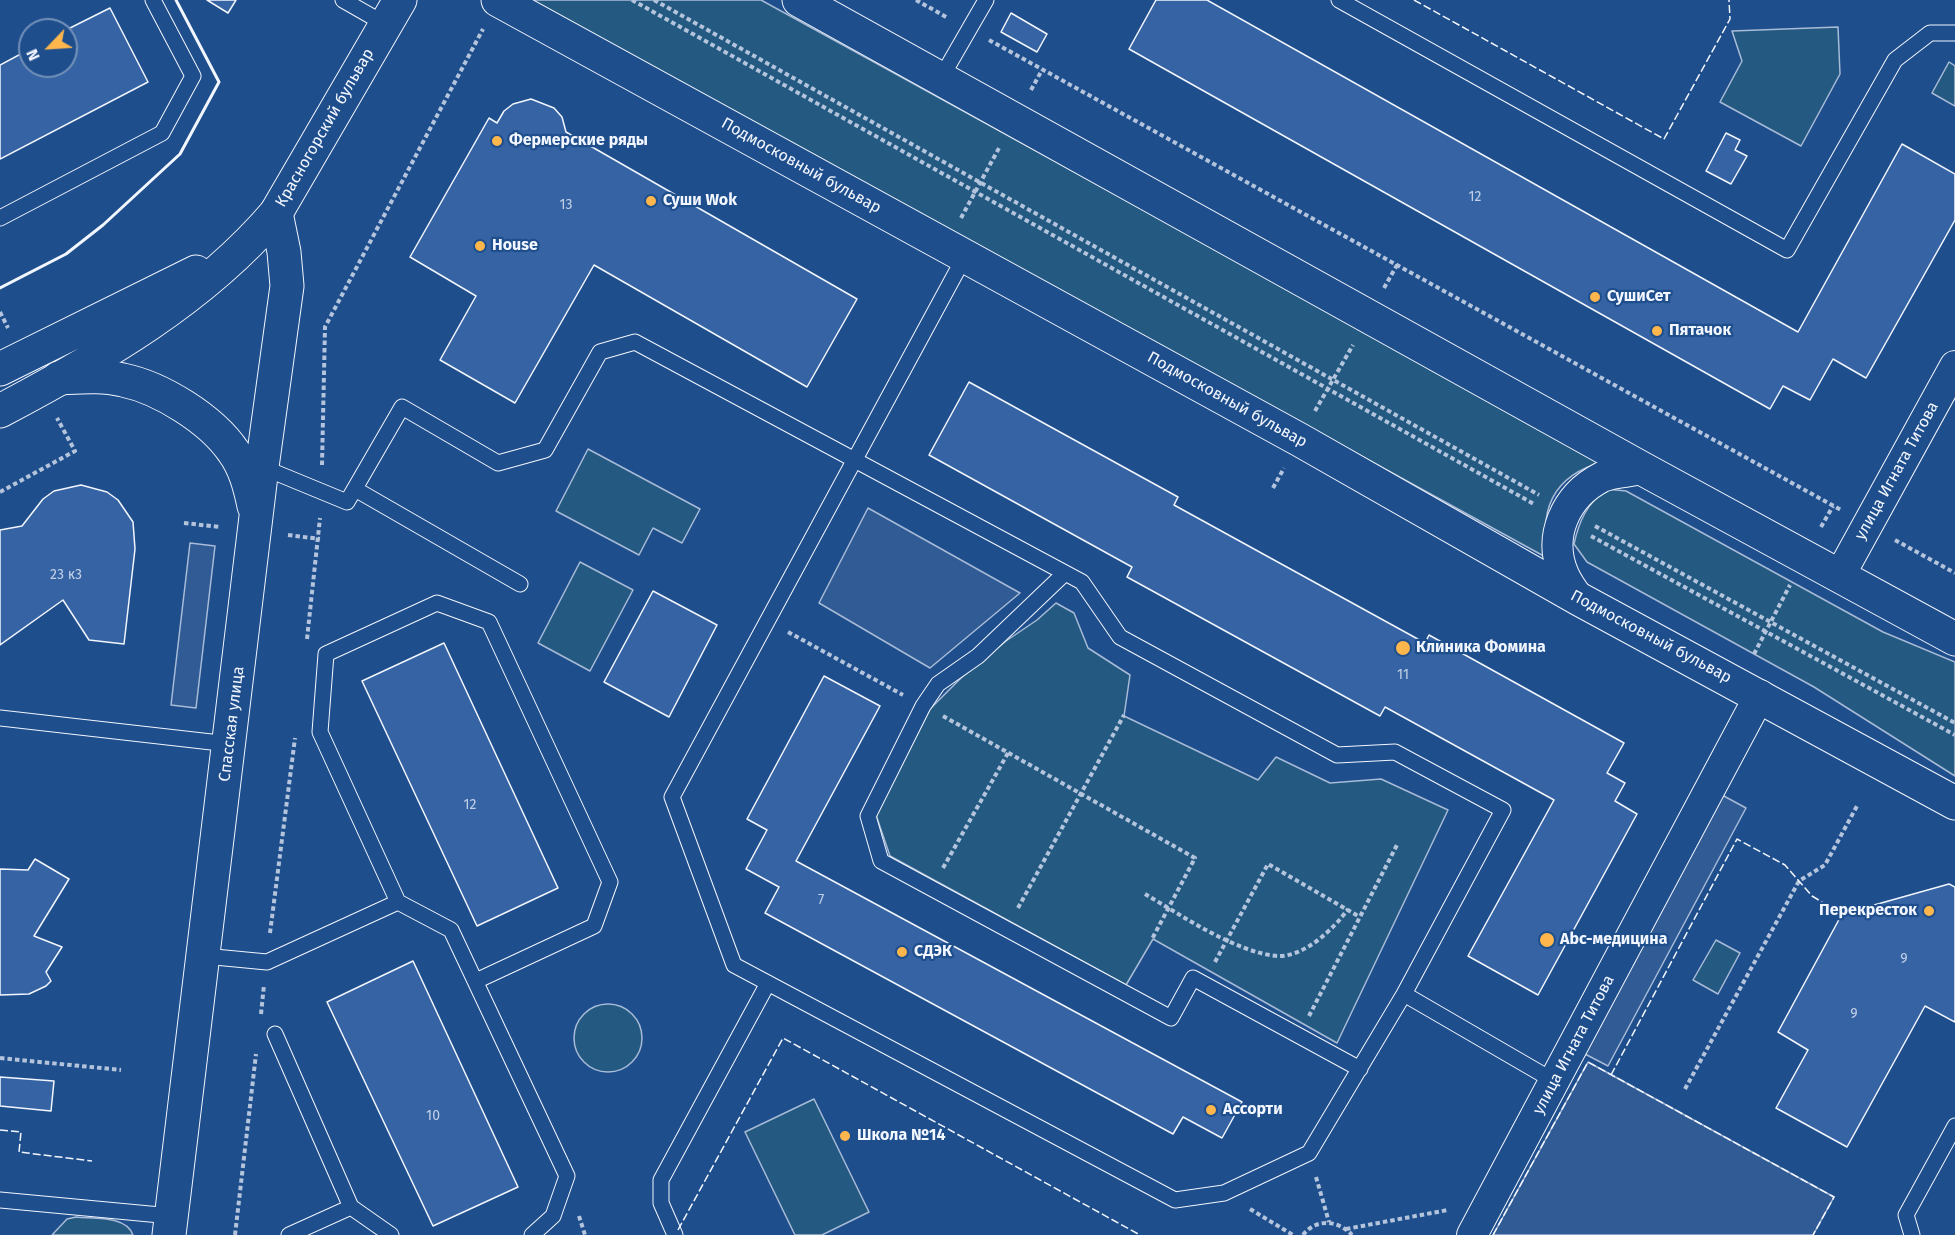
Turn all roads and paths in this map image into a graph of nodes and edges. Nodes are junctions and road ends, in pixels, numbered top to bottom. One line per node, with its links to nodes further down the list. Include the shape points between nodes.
1 (153, 0): 20 (lane, via 193,76 162,133)
2 (343, 0): 10 (lane)
3 (498, 0): 23 (street, Подмосковный бульвар)
4 (632, 0): 18 (path)
5 (654, 0): 17 (path)
6 (799, 0): 14 (street)
7 (916, 0): 11 (path)
8 (986, 0): 11 (lane)
9 (1339, 0): 12 (lane, via 1787,250 1895,60 1930,33)
10 (393, 12): 19 (street, Красногорский бульвар)
11 (969, 29): 13 (path); 14 (lane)
12 (1955, 33)
13 (1042, 70): 15 (path); 24 (path)
14 (941, 78): 26 (street)
15 (1029, 93)
16 (1002, 144): 17 (path)
17 (981, 182): 18 (path); 31 (path)
18 (975, 192): 21 (path); 32 (path)
19 (276, 213): 22 (street, Красногорский бульвар); 37 (street, Спасская улица, via 287,286)
20 (0, 218)
21 (959, 222)
22 (241, 250): 29 (street, Красногорский бульвар); 30 (street, Красногорский бульвар, via 159,318)
23 (965, 256): 35 (street, Подмосковный бульвар); 36 (lane)
24 (1397, 265): 26 (path); 42 (path)
25 (0, 312): 27 (path)
26 (1369, 315): 31 (path); 38 (street)
27 (13, 336)
28 (1955, 366): 45 (street, улица Игната Титова)
29 (0, 369)
30 (59, 378): 33 (street, Красногорский бульвар); 46 (street, via 93,376 123,380 150,388 206,420 234,451)
31 (1334, 378): 32 (path); 43 (path)
32 (1329, 388): 35 (path); 43 (path)
33 (0, 411)
34 (60, 423): 41 (path, via 75,451)
35 (1300, 440): 39 (path); 55 (street, Подмосковный бульвар)
36 (856, 460): 40 (lane, via 635,342 600,352 545,450 498,463 402,407); 50 (lane); 56 (lane)
37 (262, 467): 40 (lane, via 347,502); 46 (street, Спасская улица)
38 (1643, 470): 43 (street, via 1603,476 1583,490); 52 (street)
39 (1273, 488)
40 (355, 489): 54 (lane)
41 (0, 492)
42 (1833, 506): 45 (path); 48 (path)
43 (1563, 514): 55 (street, via 1557,532 1564,575); 57 (path); 58 (path)
44 (184, 523): 47 (path)
45 (1868, 524): 51 (path); 52 (street, улица Игната Титова)
46 (267, 526): 49 (path); 68 (street, Спасская улица)
47 (224, 528)
48 (1819, 531)
49 (320, 539)
50 (1065, 573): 62 (lane, via 978,656 938,684); 87 (lane, via 1082,582 1120,637 1326,749 1336,754 1395,752 1503,810)
51 (1955, 573)
52 (1840, 575): 59 (street)
53 (1792, 583): 57 (path)
54 (520, 584)
55 (1579, 599): 61 (street, Подмосковный бульвар)
56 (766, 621): 62 (path); 86 (lane, via 672,797 734,965)
57 (1771, 622): 58 (path); 66 (path)
58 (1766, 632): 60 (path); 67 (path)
59 (1955, 639)
60 (1754, 654)
61 (1760, 695): 71 (street, Подмосковный бульвар); 93 (street, улица Игната Титова)
62 (923, 706): 92 (lane, via 868,816 882,861 1172,1018 1193,978)
63 (940, 715): 69 (path)
64 (1124, 716): 70 (path)
65 (0, 718): 68 (lane)
66 (1955, 723)
67 (1955, 735)
68 (229, 744): 83 (street, Спасская улица)
69 (1008, 753): 70 (path); 74 (path)
70 (1080, 794): 77 (path, via 1195,858); 79 (path)
71 (1955, 803)
72 (1857, 806): 94 (path, via 1824,865 1799,881)
73 (1398, 843): 80 (path)
74 (941, 872)
75 (1145, 894): 77 (path)
76 (398, 902): 83 (lane, via 267,962); 85 (lane, via 451,930); 85 (lane, via 320,732 326,654 437,603 489,622 610,882 594,926)
77 (1169, 908): 81 (path); 82 (path)
78 (1348, 909): 80 (path); 82 (path, via 1320,939 1280,956 1257,952); 82 (path, via 1268,864)
79 (1016, 912)
80 (1360, 917): 88 (path)
81 (1152, 939)
82 (1227, 939): 84 (path)
83 (204, 956): 102 (street, Спасская улица)
84 (1210, 971)
85 (476, 981): 106 (lane, via 567,1176 553,1216)
86 (768, 983): 97 (lane, via 1175,1200); 107 (lane, via 661,1180 662,1203)
87 (1404, 994): 92 (lane); 93 (lane)
88 (1304, 1024)
89 (275, 1034): 99 (lane)
90 (0, 1058): 91 (path)
91 (121, 1070)
92 (1360, 1070): 96 (lane)
93 (1554, 1081): 111 (street, улица Игната Титова)
94 (1685, 1089)
95 (1955, 1126): 112 (lane, via 1906,1215)
96 (1309, 1153): 97 (lane); 101 (path)
97 (1224, 1193): 108 (path)
98 (0, 1200): 102 (lane)
99 (351, 1207): 104 (lane); 105 (lane)
100 (1449, 1210): 103 (path)
101 (1329, 1222): 103 (path); 109 (path, via 1317,1224)
102 (170, 1225)
103 (1346, 1229): 110 (path)
104 (289, 1235)
105 (391, 1235)
106 (532, 1235)
107 (675, 1235)
108 (1293, 1235)
109 (1303, 1235)
110 (1352, 1235)
111 (1472, 1235)
112 (1912, 1235)

